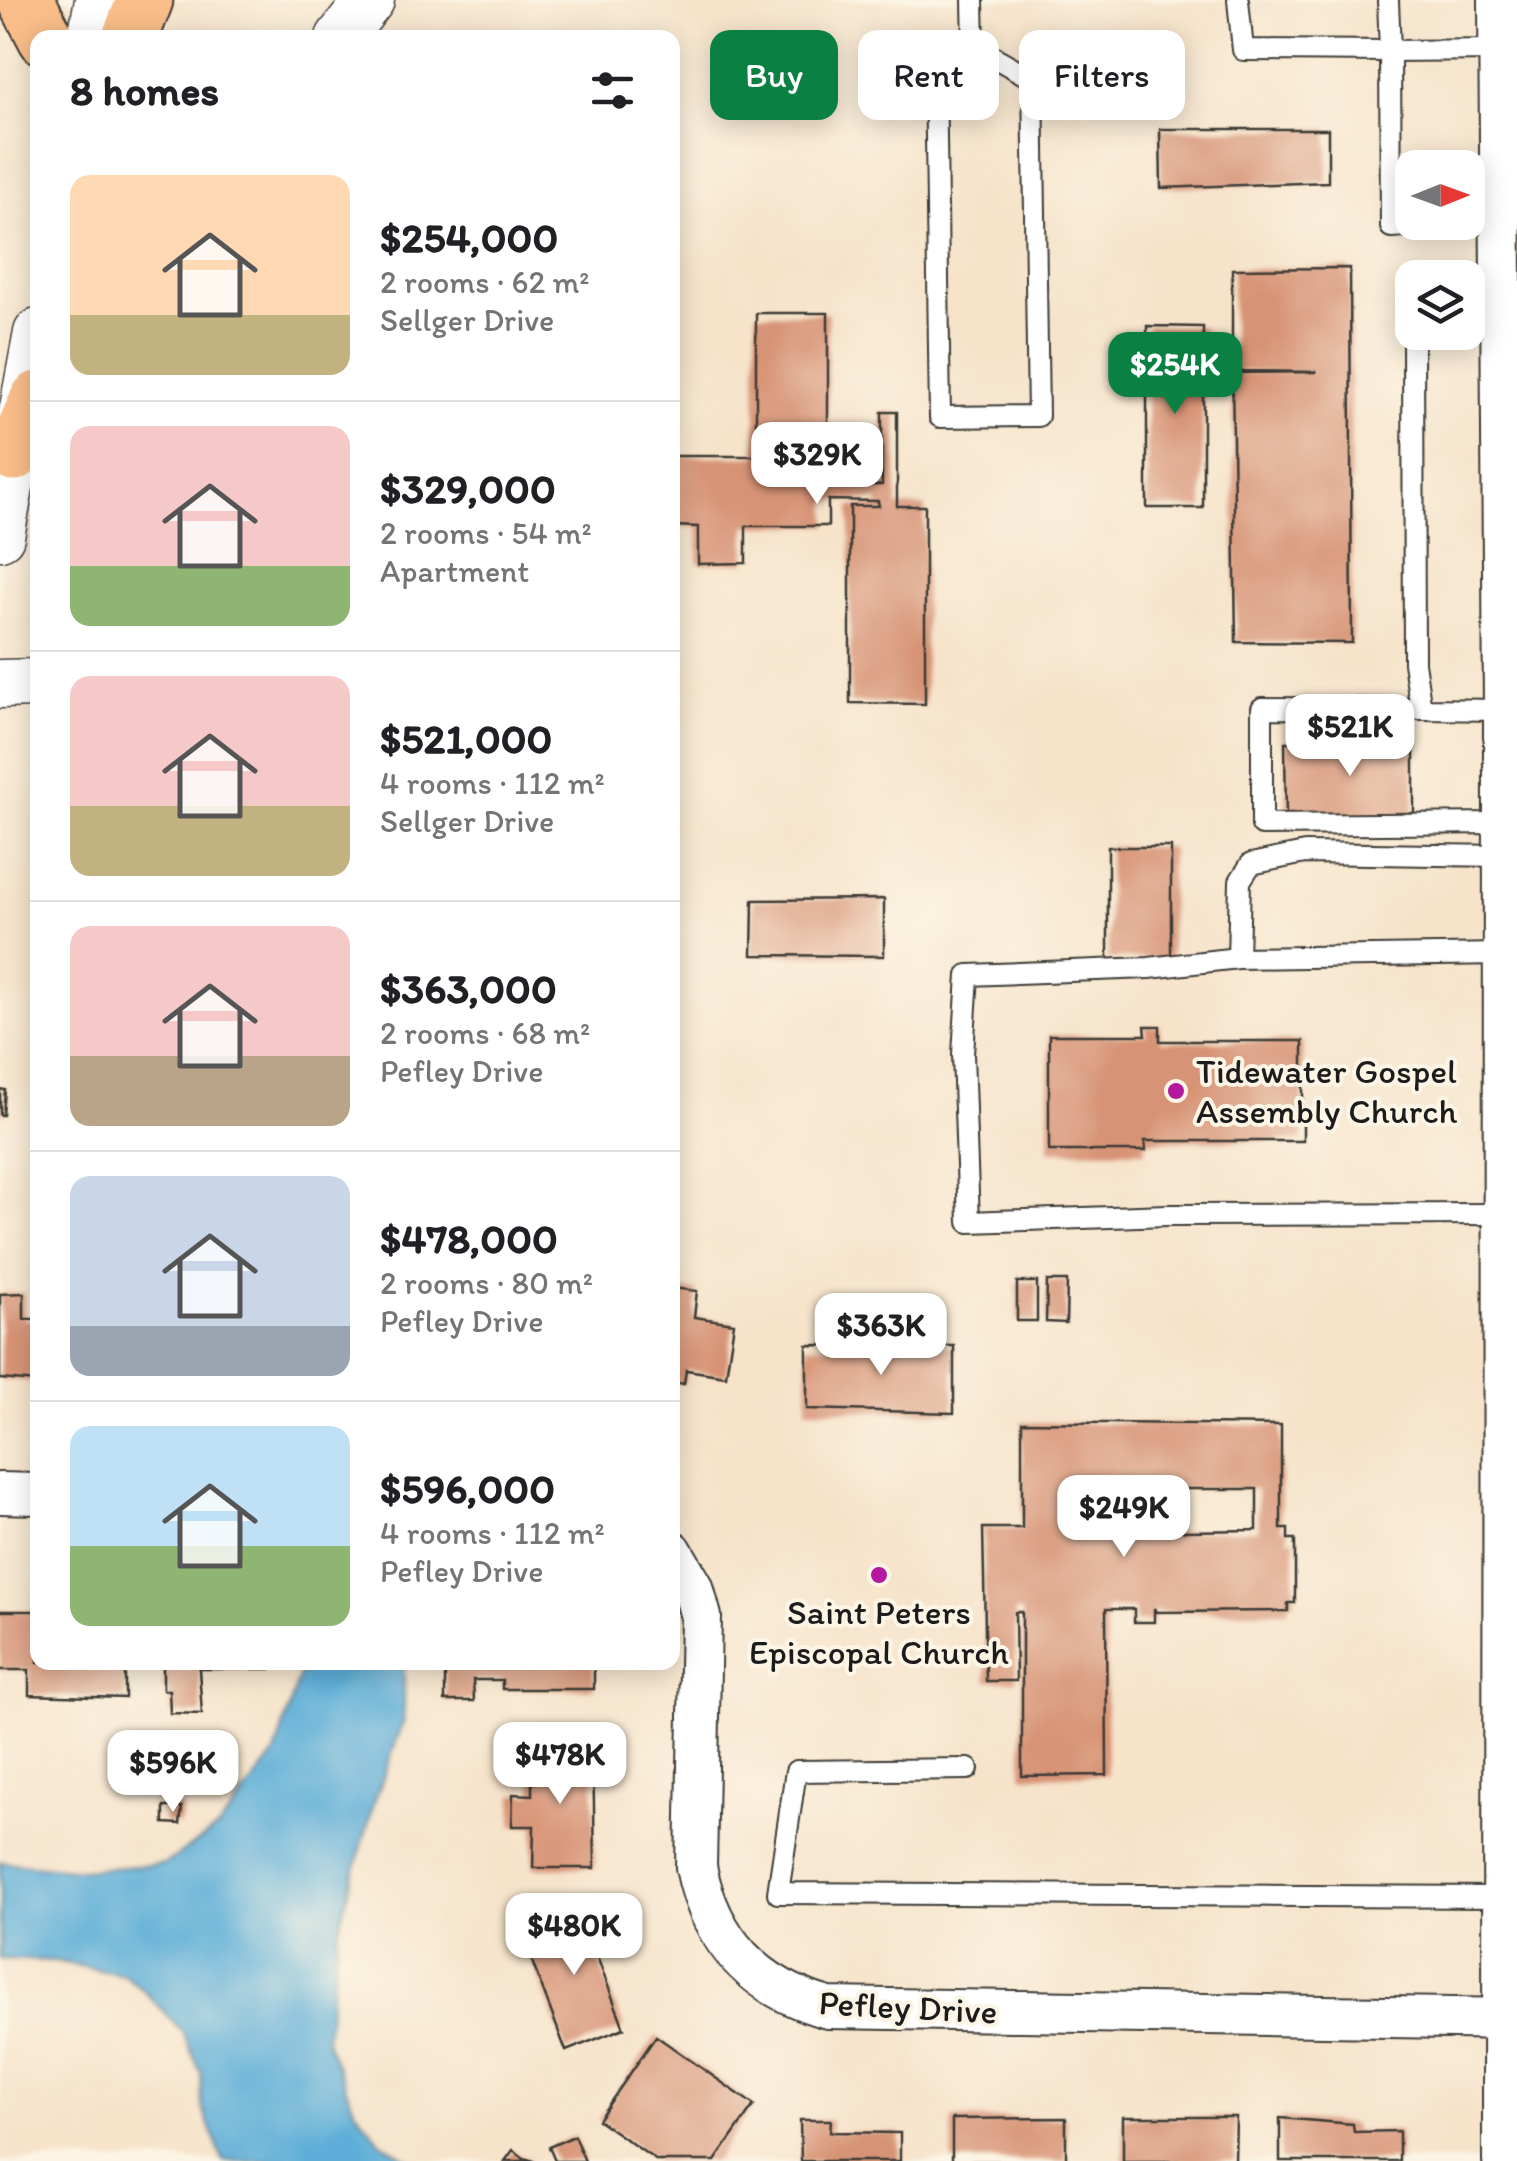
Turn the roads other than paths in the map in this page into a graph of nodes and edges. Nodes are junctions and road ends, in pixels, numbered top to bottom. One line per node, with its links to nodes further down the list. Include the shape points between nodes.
1 (26, 0): 9 (main road)
2 (99, 0): 10 (street)
3 (145, 0): 11 (main road)
4 (370, 0): 12 (street)
5 (973, 0): 13 (lane)
6 (1238, 0): 16 (lane, via 1243,50)
7 (1388, 0): 16 (lane)
8 (1498, 0): 15 (street)
9 (42, 30)
10 (93, 30)
11 (133, 30)
12 (346, 30)
13 (974, 30)
14 (974, 46): 14 (lane, via 935,66 940,417 1038,416 1033,79)
15 (1499, 50): 16 (lane); 17 (street)
16 (1390, 51): 17 (lane, via 1392,226)
17 (1500, 222): 18 (street)
18 (1495, 280): 28 (street)
19 (1413, 350): 27 (lane, via 1414,663)
20 (30, 374): 22 (street)
21 (30, 417): 22 (main road)
22 (14, 453): 23 (street); 24 (street)
23 (30, 504)
24 (0, 536)
25 (30, 683): 26 (street)
26 (0, 684)
27 (1421, 709): 28 (lane); 30 (lane, via 1262,708 1262,825)
28 (1504, 710): 29 (street)
29 (1510, 776): 30 (street)
30 (1504, 840): 31 (street); 32 (lane, via 1305,853 1251,864 1240,881)
31 (1503, 954): 32 (lane); 33 (street)
32 (1238, 958): 34 (lane, via 968,975 963,1054 969,1222 1167,1214)
33 (1510, 1009): 34 (street)
34 (1502, 1214): 38 (street)
35 (0, 1493): 36 (street)
36 (30, 1494)
37 (680, 1564): 41 (street, Pefley Drive, via 701,1617 696,1868 715,1928 762,1981 828,2008)
38 (1510, 1683): 40 (street)
39 (968, 1769): 40 (lane, via 796,1771 778,1893)
40 (1504, 1897): 41 (street)
41 (1510, 2019): 42 (street)
42 (1503, 2161)

